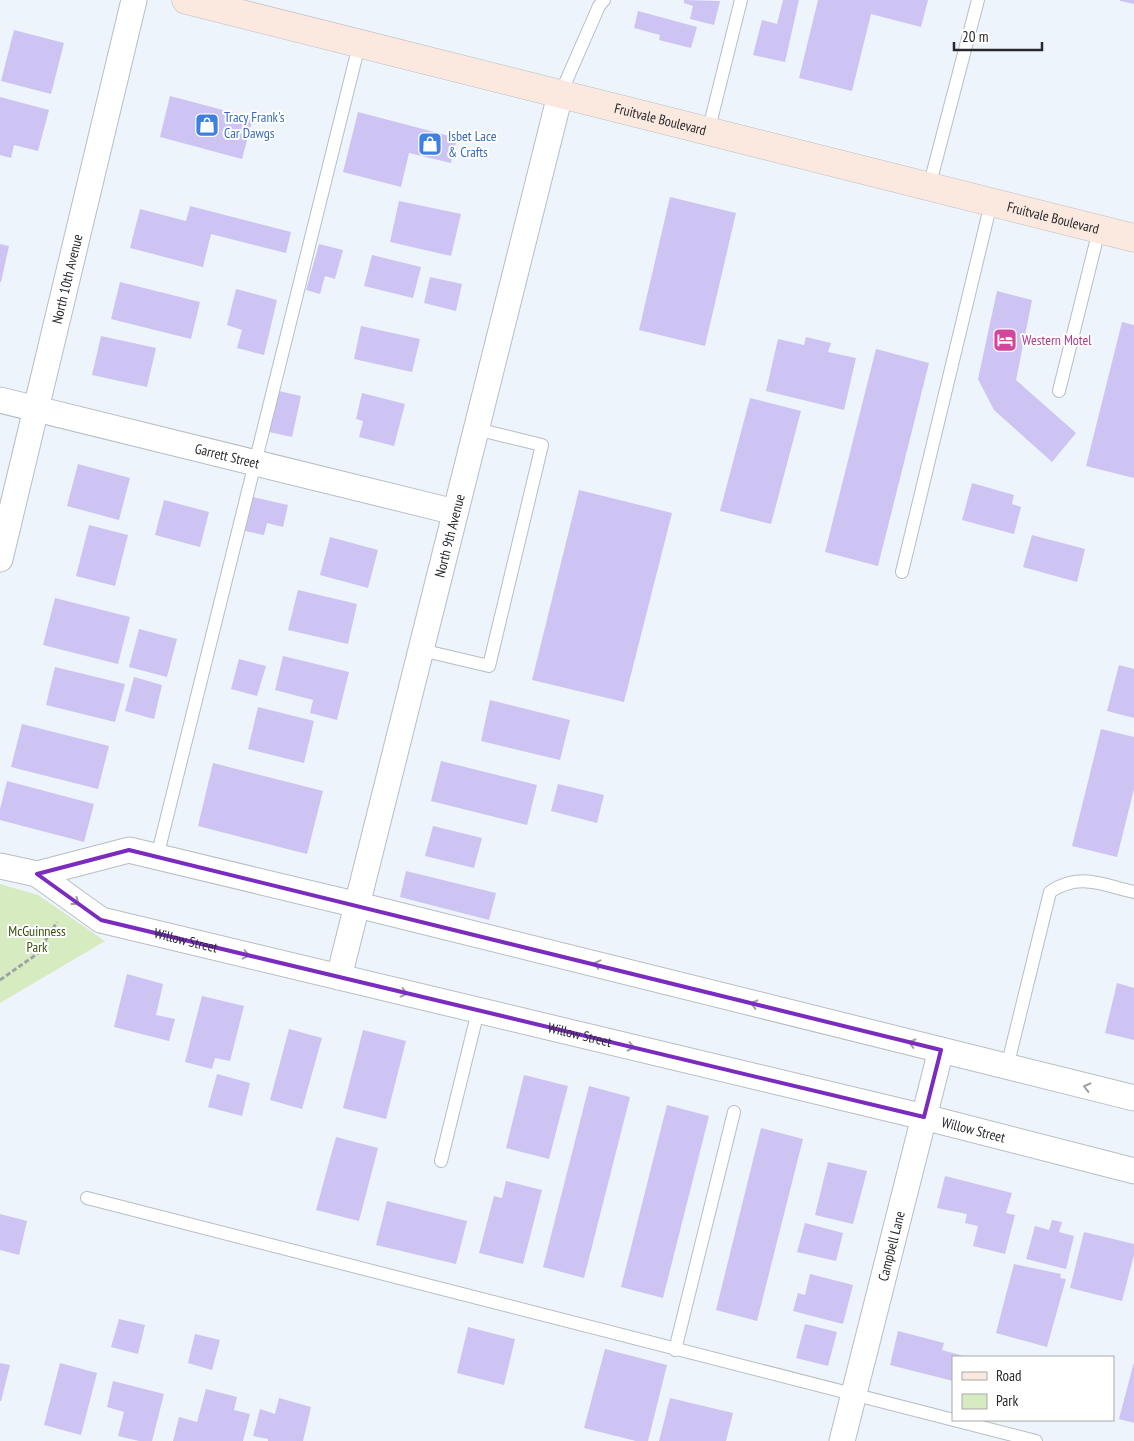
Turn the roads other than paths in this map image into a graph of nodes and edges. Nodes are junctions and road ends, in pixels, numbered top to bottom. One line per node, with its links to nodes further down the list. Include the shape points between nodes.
1 (134, 0): 15 (street, North 10th Avenue)
2 (186, 0): 6 (main road, Fruitvale Boulevard)
3 (741, 0): 8 (lane)
4 (978, 0): 9 (lane)
5 (599, 2): 7 (lane)
6 (360, 45): 7 (main road, Fruitvale Boulevard); 17 (lane)
7 (560, 95): 8 (main road, Fruitvale Boulevard); 16 (street, North 9th Avenue)
8 (708, 132): 9 (main road, Fruitvale Boulevard)
9 (929, 187): 10 (main road, Fruitvale Boulevard)
10 (991, 203): 11 (main road, Fruitvale Boulevard); 20 (lane)
11 (1099, 230): 12 (main road, Fruitvale Boulevard); 13 (lane)
12 (1134, 238)
13 (1060, 391)
14 (0, 400): 15 (street, Garrett Street)
15 (36, 409): 17 (street, Garrett Street); 19 (street, North 10th Avenue)
16 (476, 429): 18 (street, North 9th Avenue); 21 (lane, via 542,445 489,666)
17 (254, 463): 18 (street, Garrett Street); 22 (lane)
18 (454, 512): 21 (street, North 9th Avenue)
19 (0, 559)
20 (902, 572)
21 (421, 650): 26 (street, North 9th Avenue)
22 (157, 857): 24 (street, Willow Street, via 129,850); 26 (street, Willow Street)
23 (0, 866): 24 (street, Willow Street)
24 (37, 874): 27 (street, Willow Street, one-way to 27, via 101,920)
25 (1134, 892): 30 (lane, via 1083,879 1050,892)
26 (358, 905): 27 (street, North 9th Avenue); 29 (street, Willow Street, one-way to 26)
27 (339, 977): 28 (street, Willow Street, one-way to 28)
28 (478, 1011): 33 (street, Willow Street, one-way to 33); 34 (lane)
29 (941, 1050): 30 (street, Willow Street); 33 (street, Campbell Lane)
30 (1007, 1067): 31 (street, Willow Street, one-way to 30)
31 (1134, 1098)
32 (734, 1112): 37 (lane)
33 (924, 1117): 35 (street, Willow Street); 38 (street, Campbell Lane)
34 (440, 1161)
35 (1134, 1171)
36 (87, 1198): 37 (lane)
37 (675, 1350): 38 (lane)
38 (853, 1396): 39 (lane); 41 (street, Campbell Lane)
39 (952, 1420)
40 (955, 1421): 42 (lane)
41 (842, 1441)
42 (1036, 1441)

